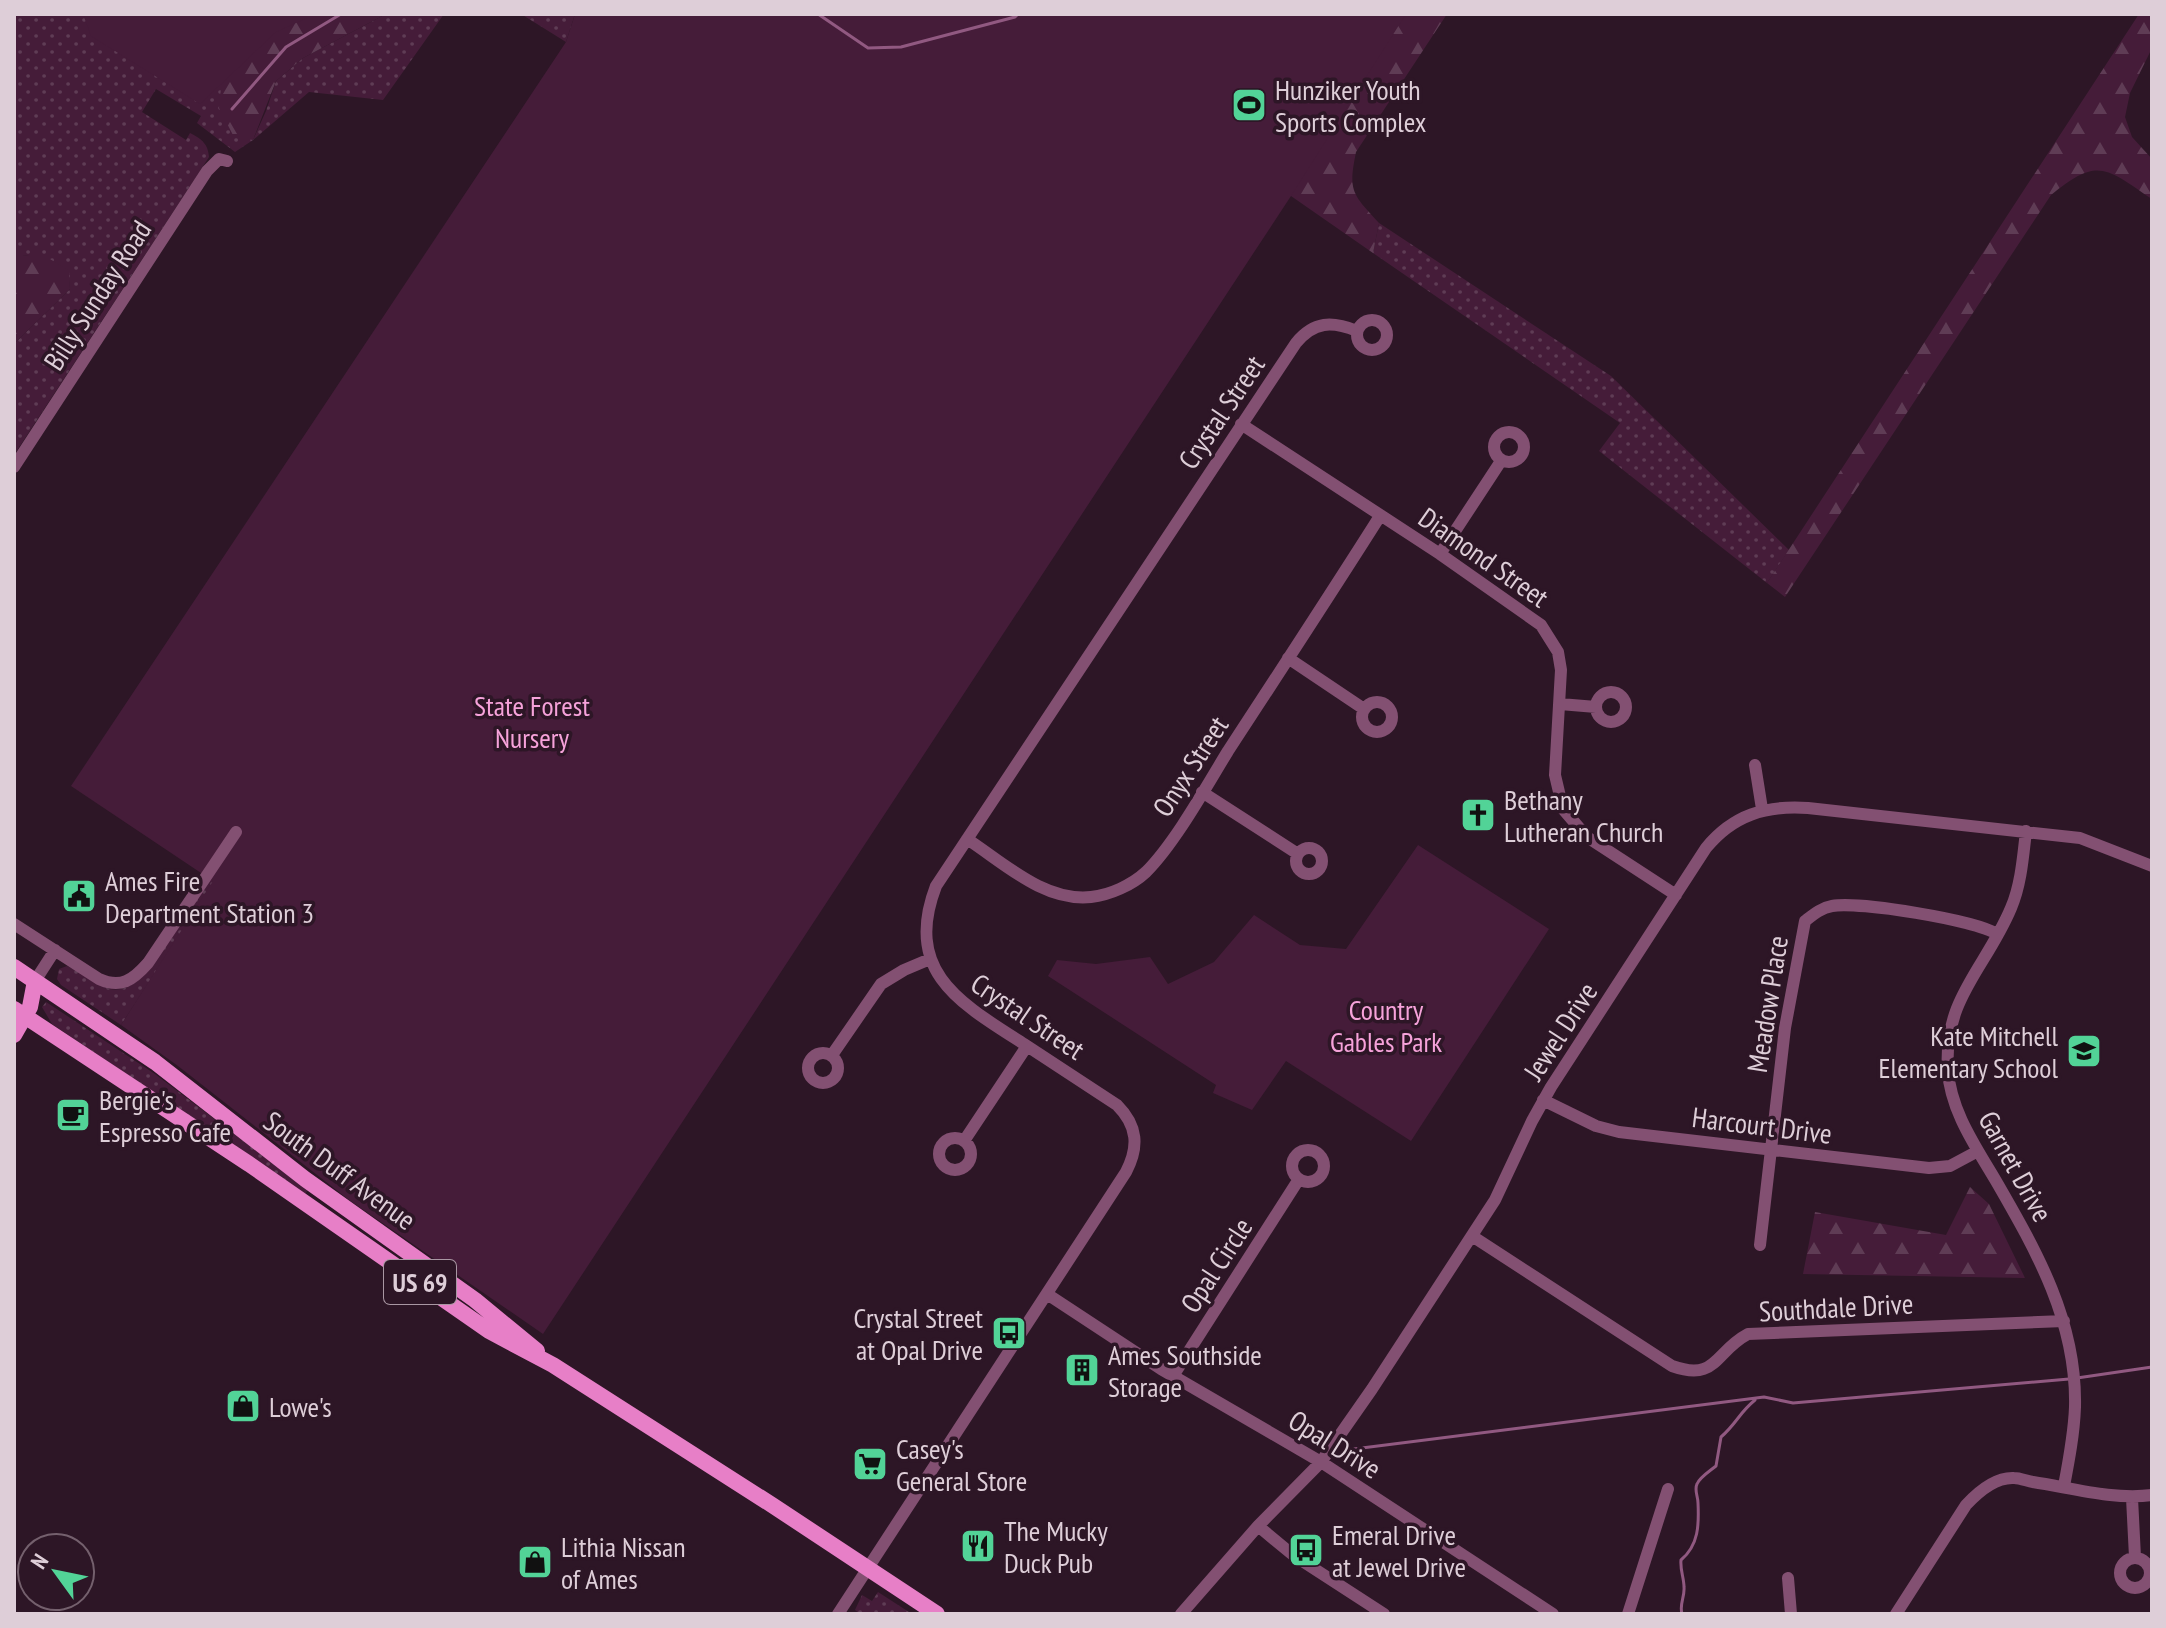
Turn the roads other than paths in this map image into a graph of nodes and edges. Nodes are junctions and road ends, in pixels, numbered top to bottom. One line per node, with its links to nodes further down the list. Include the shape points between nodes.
1 (227, 161): 5 (street, Billy Sunday Road, via 219,159 207,171)
2 (1357, 331): 3 (street, Crystal Street, via 1331,323 1304,333)
3 (1241, 424): 6 (street, Diamond Street); 17 (street, Crystal Street)
4 (1501, 461): 7 (street)
5 (14, 467)
6 (1380, 516): 7 (street, Diamond Street); 8 (street, Onyx Street)
7 (1440, 554): 9 (street, Diamond Street, via 1541,625 1558,652)
8 (1288, 658): 11 (street); 13 (street, Onyx Street)
9 (1560, 704): 10 (street); 20 (street, Diamond Street, via 1555,775 1563,809 1587,837)
10 (1596, 707)
11 (1364, 709)
12 (1755, 765): 14 (street)
13 (1202, 792): 17 (street, Onyx Street, via 1144,873 1129,885 1093,897 1041,888); 18 (street)
14 (1762, 809): 15 (street, Jewel Drive, via 1796,807); 20 (street, Jewel Drive, via 1720,831)
15 (2026, 831): 19 (street, Jewel Drive, via 2080,838); 22 (street, Garnet Drive, via 2018,885)
16 (236, 832): 23 (street, via 134,978 123,984 106,982)
17 (967, 839): 24 (street, Crystal Street, via 928,907)
18 (1298, 854)
19 (2152, 866)
20 (1676, 895): 32 (street, Jewel Drive)
21 (14, 924): 23 (street)
22 (1997, 934): 34 (street, Meadow Place, via 1955,920 1850,905 1817,910 1805,921 1785,1028); 35 (street, Garnet Drive, via 1953,1015 1948,1049 1953,1096)
23 (55, 950): 26 (street)
24 (930, 959): 30 (street, Crystal Street, via 953,996); 31 (street, via 881,984)
25 (14, 967): 26 (main road, South Duff Avenue / US 69)
26 (35, 981): 27 (main road); 28 (main road); 41 (main road, South Duff Avenue / US 69, via 155,1062 305,1179 475,1300)
27 (14, 1000)
28 (20, 1013): 29 (main road); 41 (main road, South Duff Avenue / US 69, via 489,1331)
29 (14, 1035)
30 (1027, 1046): 33 (street); 39 (street, Crystal Street, via 1117,1105 1135,1134 1126,1172)
31 (832, 1055)
32 (1543, 1100): 34 (street, Harcourt Drive, via 1619,1132); 37 (street, Jewel Drive)
33 (964, 1141)
34 (1771, 1151): 35 (street, Harcourt Drive, via 1929,1168 1950,1166); 38 (street, Meadow Place)
35 (1978, 1151): 40 (street, Garnet Drive, via 2037,1251)
36 (1299, 1179): 42 (street, Opal Circle)
37 (1472, 1236): 40 (street, Southdale Drive, via 1690,1373 1707,1369 1748,1334); 43 (street, Jewel Drive)
38 (1760, 1245)
39 (1047, 1294): 42 (street, Opal Drive); 50 (street, Crystal Street)
40 (2064, 1321): 44 (street, Garnet Drive, via 2075,1406)
41 (553, 1365): 50 (main road, South Duff Avenue / US 69)
42 (1173, 1376): 43 (street, Opal Drive)
43 (1321, 1462): 48 (street, Jewel Drive); 56 (street, Opal Drive)
44 (2064, 1486): 47 (street); 59 (street, via 2012,1477 1979,1491)
45 (1668, 1489): 57 (street)
46 (2152, 1495): 47 (street)
47 (2132, 1498): 49 (street)
48 (1258, 1526): 54 (street, Jewel Drive); 55 (street)
49 (2135, 1557)
50 (868, 1570): 52 (street, Crystal Street); 53 (main road, South Duff Avenue / US 69)
51 (1788, 1578): 58 (street)
52 (838, 1614)
53 (937, 1614)
54 (1181, 1614)
55 (1384, 1614)
56 (1553, 1614)
57 (1628, 1614)
58 (1791, 1614)
59 (1896, 1614)

